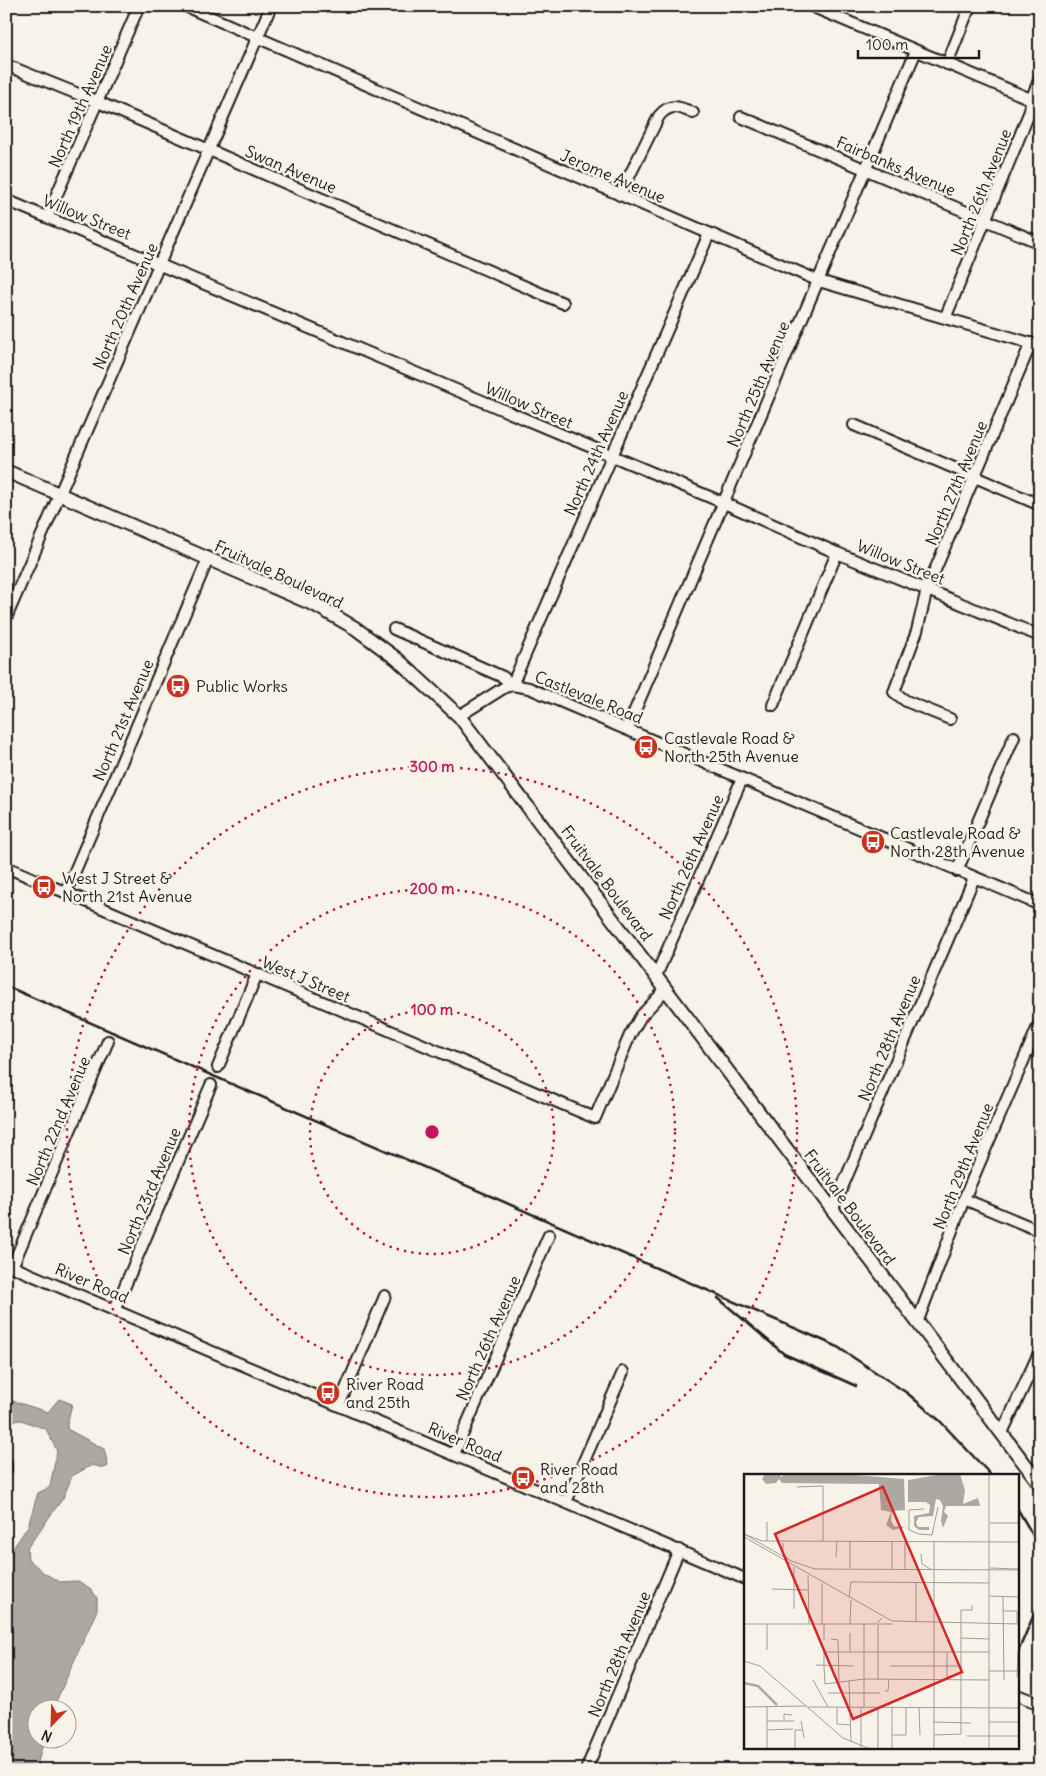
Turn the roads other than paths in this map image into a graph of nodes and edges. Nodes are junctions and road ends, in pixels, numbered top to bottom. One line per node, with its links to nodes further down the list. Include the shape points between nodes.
1 (139, 6): 11 (street, North 19th Avenue)
2 (185, 6): 6 (street, Jerome Avenue)
3 (271, 6): 6 (street, North 20th Avenue)
4 (811, 6): 7 (street)
5 (970, 6): 8 (street)
6 (258, 38): 15 (street, North 20th Avenue); 17 (street, Jerome Avenue)
7 (916, 51): 8 (street); 16 (street, North 25th Avenue)
8 (947, 64): 12 (street)
9 (6, 65): 11 (street, Swan Avenue)
10 (1040, 78): 12 (street, North 26th Avenue)
11 (98, 102): 15 (street, Swan Avenue); 19 (street, North 19th Avenue)
12 (1035, 102): 20 (street, North 26th Avenue)
13 (693, 113): 17 (street, via 676,106 666,107 658,116)
14 (741, 117): 16 (street, Fairbanks Avenue)
15 (209, 150): 23 (street, North 20th Avenue); 25 (street, Swan Avenue)
16 (866, 169): 20 (street, Fairbanks Avenue); 24 (street, North 25th Avenue)
17 (620, 195): 21 (street, Jerome Avenue)
18 (6, 200): 19 (street, Willow Street)
19 (47, 217): 23 (street, Willow Street)
20 (986, 221): 22 (street, Fairbanks Avenue); 26 (street, North 26th Avenue)
21 (709, 234): 24 (street, Jerome Avenue); 29 (street, North 24th Avenue)
22 (1040, 244)
23 (160, 263): 29 (street, Willow Street); 32 (street, North 20th Avenue)
24 (819, 281): 26 (street, Jerome Avenue); 33 (street, North 25th Avenue)
25 (564, 304)
26 (946, 316): 27 (street, Jerome Avenue)
27 (1036, 344): 31 (street, North 27th Avenue)
28 (854, 425): 31 (street)
29 (611, 456): 33 (street, Willow Street); 41 (street, North 24th Avenue)
30 (6, 471): 32 (main road, Fruitvale Boulevard)
31 (974, 478): 34 (street); 37 (street, North 27th Avenue)
32 (59, 494): 36 (main road, Fruitvale Boulevard); 38 (street, North 20th Avenue)
33 (724, 502): 35 (street, Willow Street); 45 (street, North 25th Avenue)
34 (1040, 505)
35 (837, 552): 37 (street, Willow Street); 42 (street)
36 (208, 559): 43 (main road, Fruitvale Boulevard, via 317,606 355,628 397,659); 51 (street, North 21st Avenue)
37 (927, 589): 40 (street, Willow Street); 44 (street, North 27th Avenue, via 917,632 894,692 906,701)
38 (6, 618)
39 (394, 629): 41 (street, Castlevale Road, via 502,677)
40 (1040, 636)
41 (512, 685): 43 (street, Castlevale Road); 45 (street, Castlevale Road, via 528,688)
42 (773, 706)
43 (459, 716): 54 (main road, Fruitvale Boulevard)
44 (950, 719)
45 (627, 729): 47 (street, Castlevale Road)
46 (1014, 737): 49 (street)
47 (742, 779): 49 (street, Castlevale Road); 54 (street, North 26th Avenue)
48 (6, 867): 51 (street, West J Street)
49 (957, 870): 50 (street, Castlevale Road)
50 (974, 878): 52 (street, Castlevale Road); 61 (street, North 28th Avenue)
51 (66, 892): 53 (street, West J Street)
52 (1040, 906)
53 (257, 974): 55 (street, West J Street, via 595,1118 630,1035 641,1016); 58 (street)
54 (656, 976): 55 (main road, Fruitvale Boulevard)
55 (666, 989): 61 (main road, Fruitvale Boulevard)
56 (1040, 1022): 60 (street, North 29th Avenue)
57 (108, 1042): 64 (street, North 22nd Avenue)
58 (218, 1066)
59 (211, 1085): 66 (street, North 23rd Avenue)
60 (964, 1199): 62 (street); 67 (street, North 29th Avenue)
61 (832, 1211): 67 (main road, Fruitvale Boulevard)
62 (1040, 1230)
63 (549, 1235): 73 (street, North 26th Avenue)
64 (9, 1265): 66 (street, River Road)
65 (385, 1296): 71 (street)
66 (115, 1309): 71 (street, River Road)
67 (917, 1323): 72 (main road, Fruitvale Boulevard)
68 (1040, 1351): 69 (street)
69 (1036, 1369): 72 (street)
70 (623, 1372): 77 (street)
71 (339, 1405): 73 (street, River Road)
72 (1002, 1433): 76 (main road, Fruitvale Boulevard)
73 (454, 1454): 77 (street, River Road)
74 (6, 1463): 75 (street)
75 (6, 1470)
76 (1040, 1484)
77 (566, 1502): 78 (street, River Road)
78 (679, 1550): 79 (street, River Road); 82 (street, North 28th Avenue)
79 (744, 1578)
80 (1018, 1695): 81 (street)
81 (1040, 1704)
82 (586, 1770)

